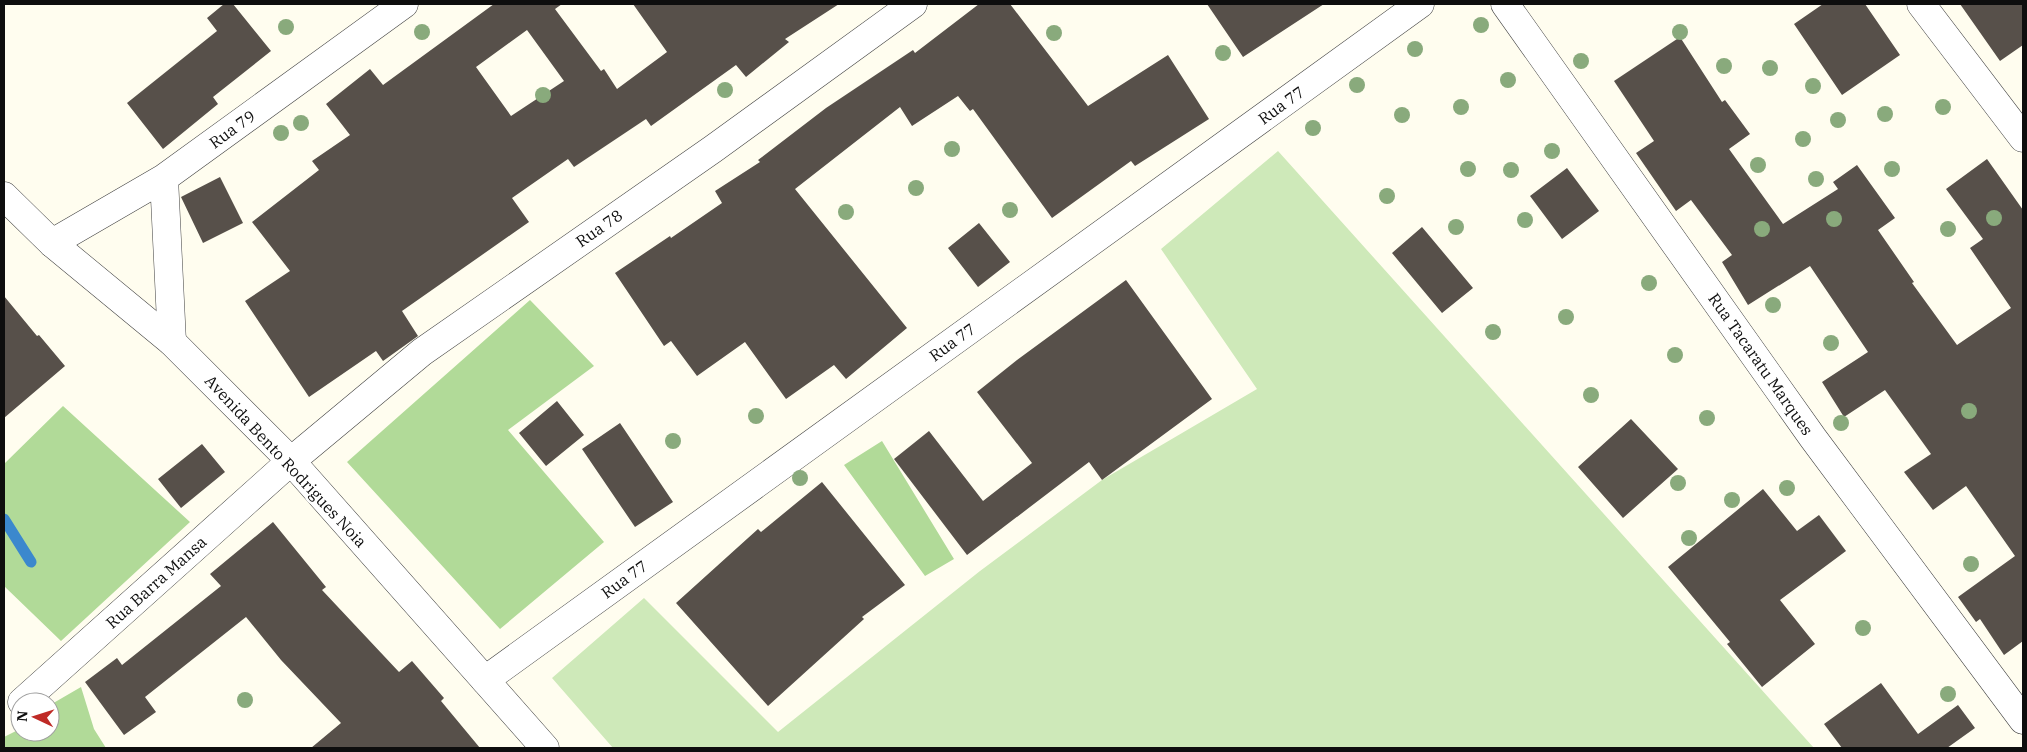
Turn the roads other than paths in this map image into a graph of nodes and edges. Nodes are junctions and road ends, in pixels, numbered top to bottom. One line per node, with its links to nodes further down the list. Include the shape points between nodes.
1 (404, 4): 7 (street, Rua 79)
2 (913, 4): 11 (street, Rua 78, via 422,352)
3 (1420, 4): 12 (street, Rua 77)
4 (1505, 4): 14 (street, Rua Tacaratu Marques, via 1813,438)
5 (1921, 4): 6 (street)
6 (2023, 138)
7 (164, 178): 9 (street, Rua 79); 10 (street)
8 (4, 196): 9 (street, Avenida Bento Rodrigues Noia)
9 (52, 243): 10 (street, Avenida Bento Rodrigues Noia)
10 (172, 342): 11 (street, Avenida Bento Rodrigues Noia)
11 (291, 461): 12 (street, Avenida Bento Rodrigues Noia); 13 (street, Rua Barra Mansa)
12 (485, 680): 15 (street, Avenida Bento Rodrigues Noia)
13 (33, 692)
14 (2023, 720)
15 (545, 748)

